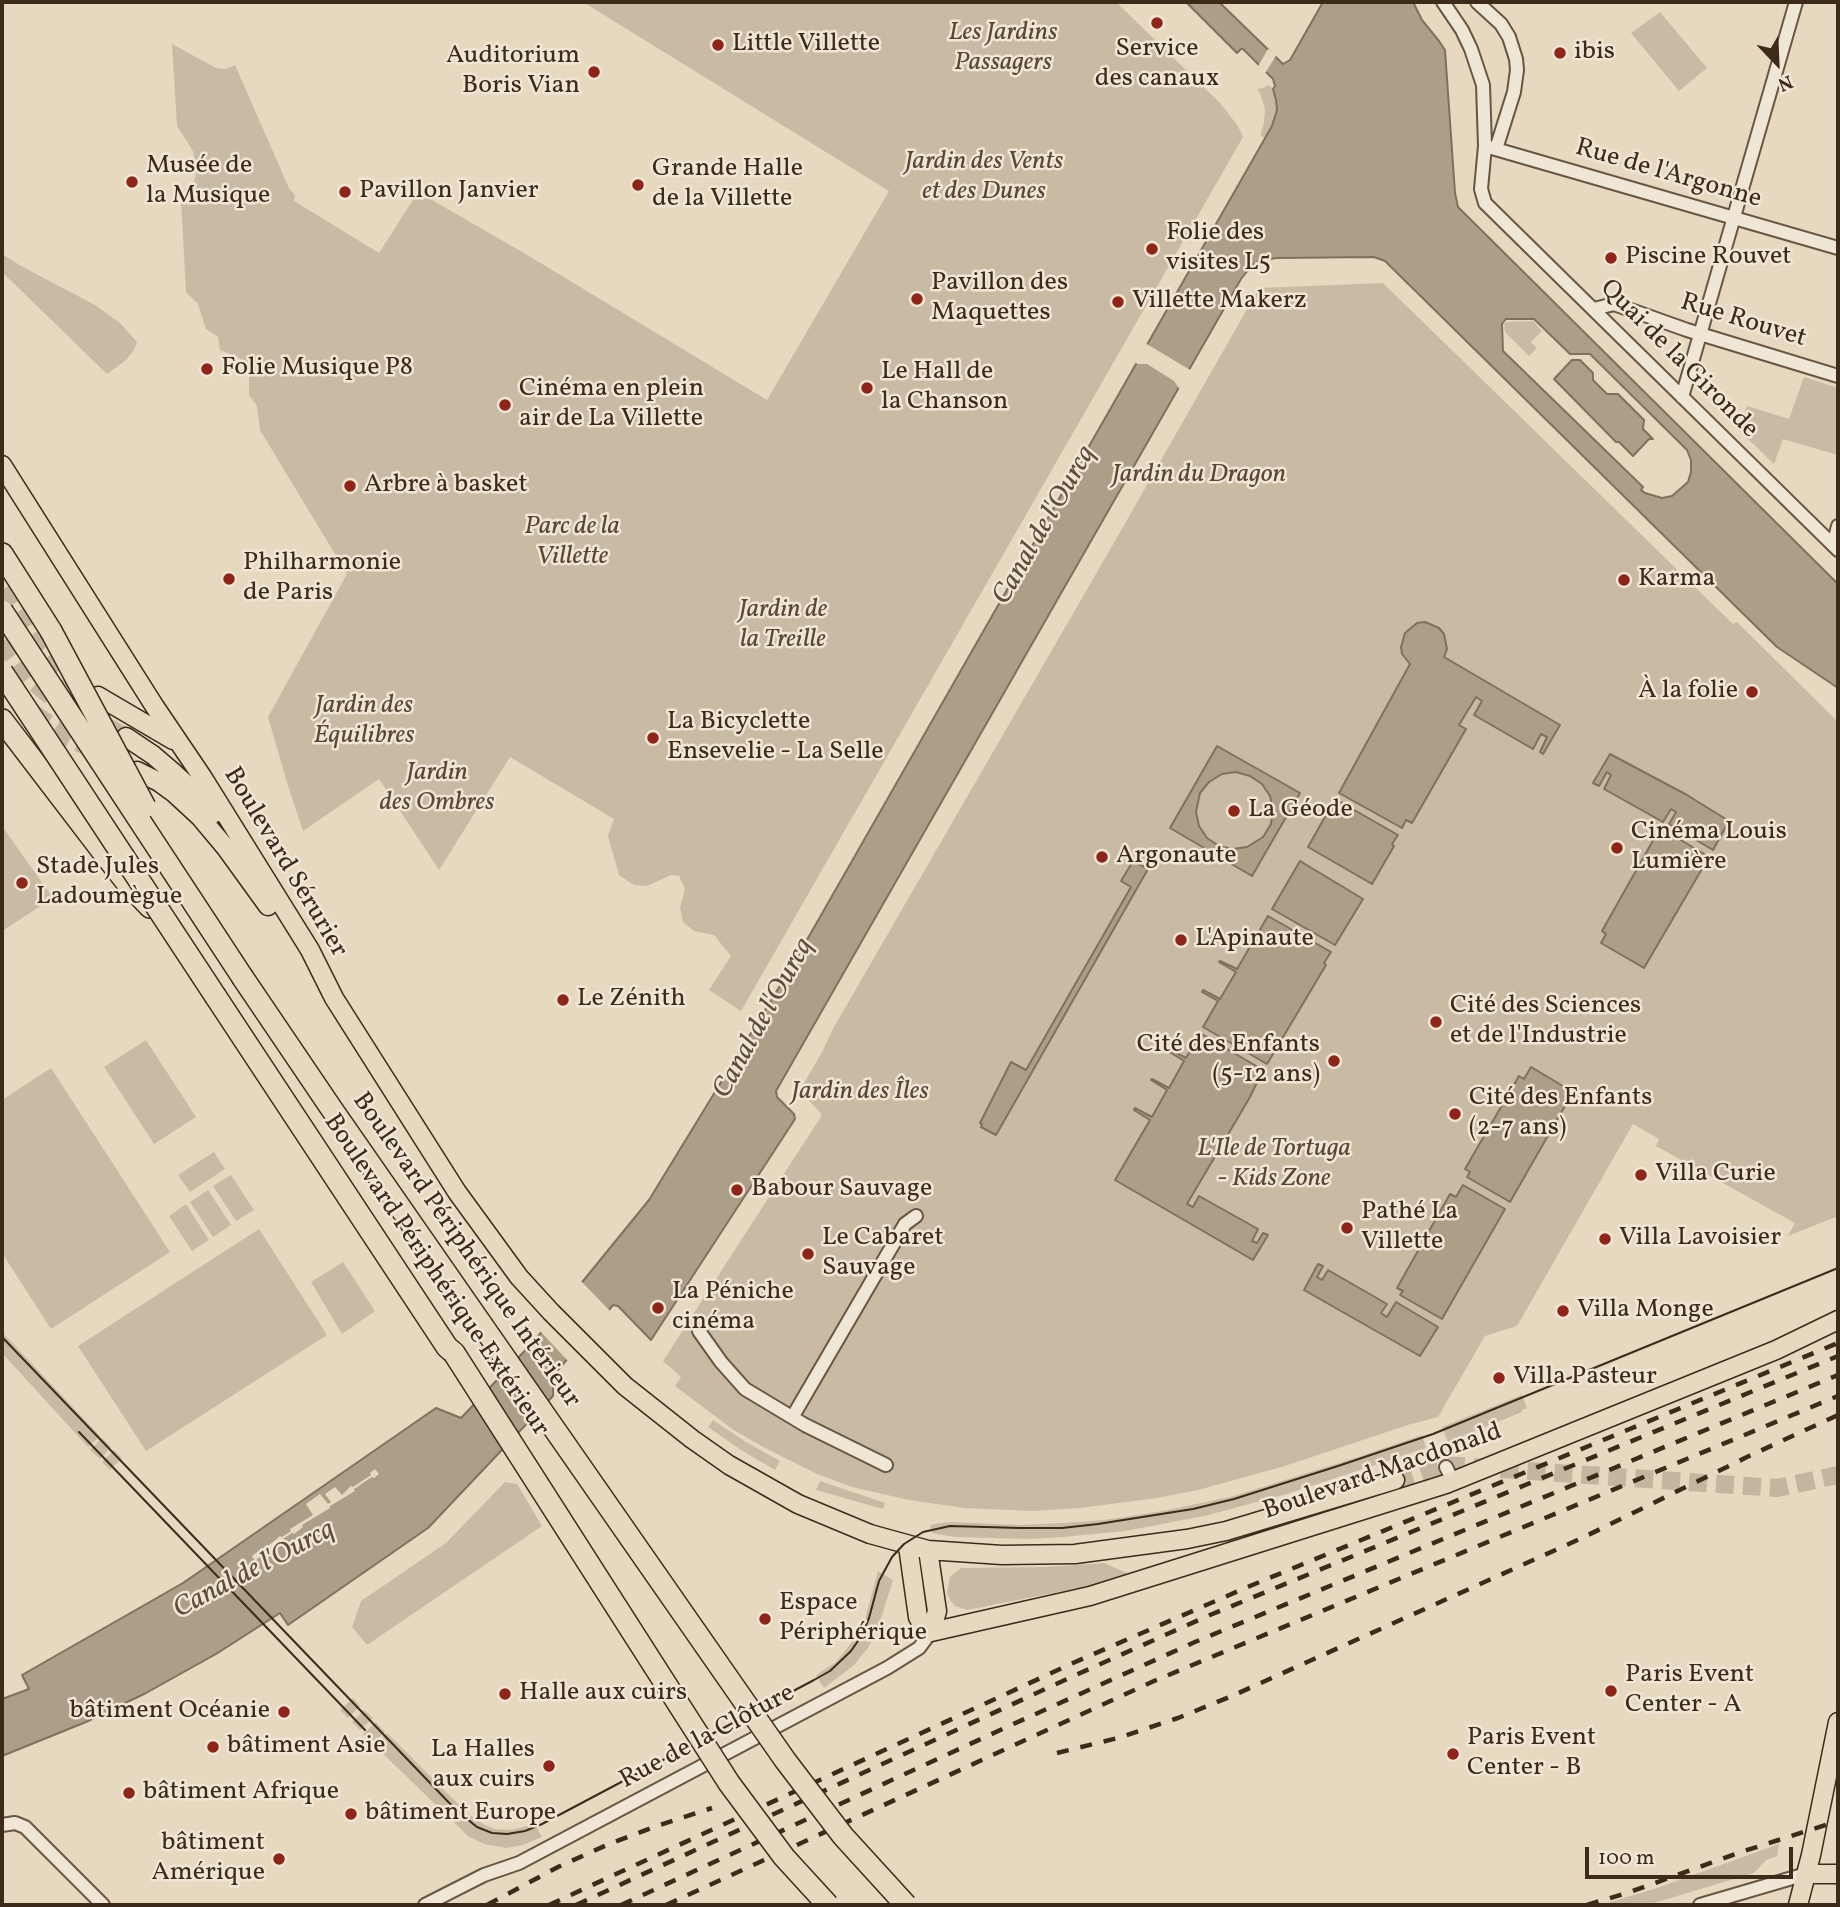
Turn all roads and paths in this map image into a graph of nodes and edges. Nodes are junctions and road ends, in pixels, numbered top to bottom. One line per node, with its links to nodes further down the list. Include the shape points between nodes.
1 (1443, 2): 4 (street, via 1478,67)
2 (1477, 2): 4 (street, via 1501,24 1516,59 1514,92)
3 (1796, 2): 5 (street)
4 (1491, 148): 5 (street, Rue de l'Argonne); 7 (street, Quai de la Gironde, via 1481,190 1485,203)
5 (1733, 219): 6 (street, Rue de l'Argonne); 8 (street)
6 (1838, 248)
7 (1594, 309): 8 (street, Rue Rouvet, via 1614,304); 10 (street, Quai de la Gironde)
8 (1700, 333): 9 (street, Rue Rouvet); 10 (street)
9 (1838, 376)
10 (1682, 397): 13 (street, Quai de la Gironde)
11 (2, 465): 20 (main road, Boulevard Sérurier)
12 (1838, 526): 13 (street)
13 (1835, 547)
14 (2, 554): 22 (highway, bridge, via 51,631)
15 (2, 611): 22 (highway, Boulevard Périphérique Intérieur, bridge)
16 (2, 672): 24 (highway, Boulevard Périphérique Extérieur, bridge)
17 (98, 696): 20 (main road)
18 (2, 720): 24 (highway, bridge, via 127,883)
19 (126, 737): 23 (main road, via 200,796)
20 (179, 744): 25 (main road, Boulevard Sérurier, via 310,950)
21 (137, 771): 23 (main road, via 159,782 200,817)
22 (195, 905): 43 (highway, Boulevard Périphérique Intérieur, bridge, via 785,1760 843,1836)
23 (268, 906): 25 (main road, via 304,963)
24 (171, 928): 42 (highway, Boulevard Périphérique Extérieur, bridge, via 454,1353 729,1783 784,1857)
25 (334, 998): 27 (main road, Boulevard Sérurier, via 457,1192)
26 (916, 1216): 30 (street, via 905,1224)
27 (526, 1284): 33 (main road, Boulevard Macdonald, via 589,1351 692,1440 798,1504)
28 (1838, 1320): 35 (main road, Boulevard Macdonald, via 1776,1350 1449,1474 1377,1507 1090,1596)
29 (699, 1331): 30 (street, via 745,1389)
30 (793, 1416): 31 (street)
31 (886, 1465)
32 (1395, 1479): 34 (main road, Boulevard Macdonald, via 1226,1531 1152,1545 1037,1556)
33 (908, 1546): 34 (main road, Boulevard Macdonald); 35 (main road, via 919,1617)
34 (928, 1550): 35 (main road, via 937,1611)
35 (931, 1632): 41 (street, Rue de la Clôture, via 919,1648 895,1664 520,1863 484,1875)
36 (1838, 1723): 38 (main road)
37 (2, 1825): 40 (street, via 25,1827)
38 (1806, 1874): 39 (main road); 44 (street); 45 (main road)
39 (1838, 1874)
40 (103, 1905)
41 (425, 1905)
42 (828, 1905)
43 (906, 1905)
44 (1700, 1905)
45 (1798, 1905)

